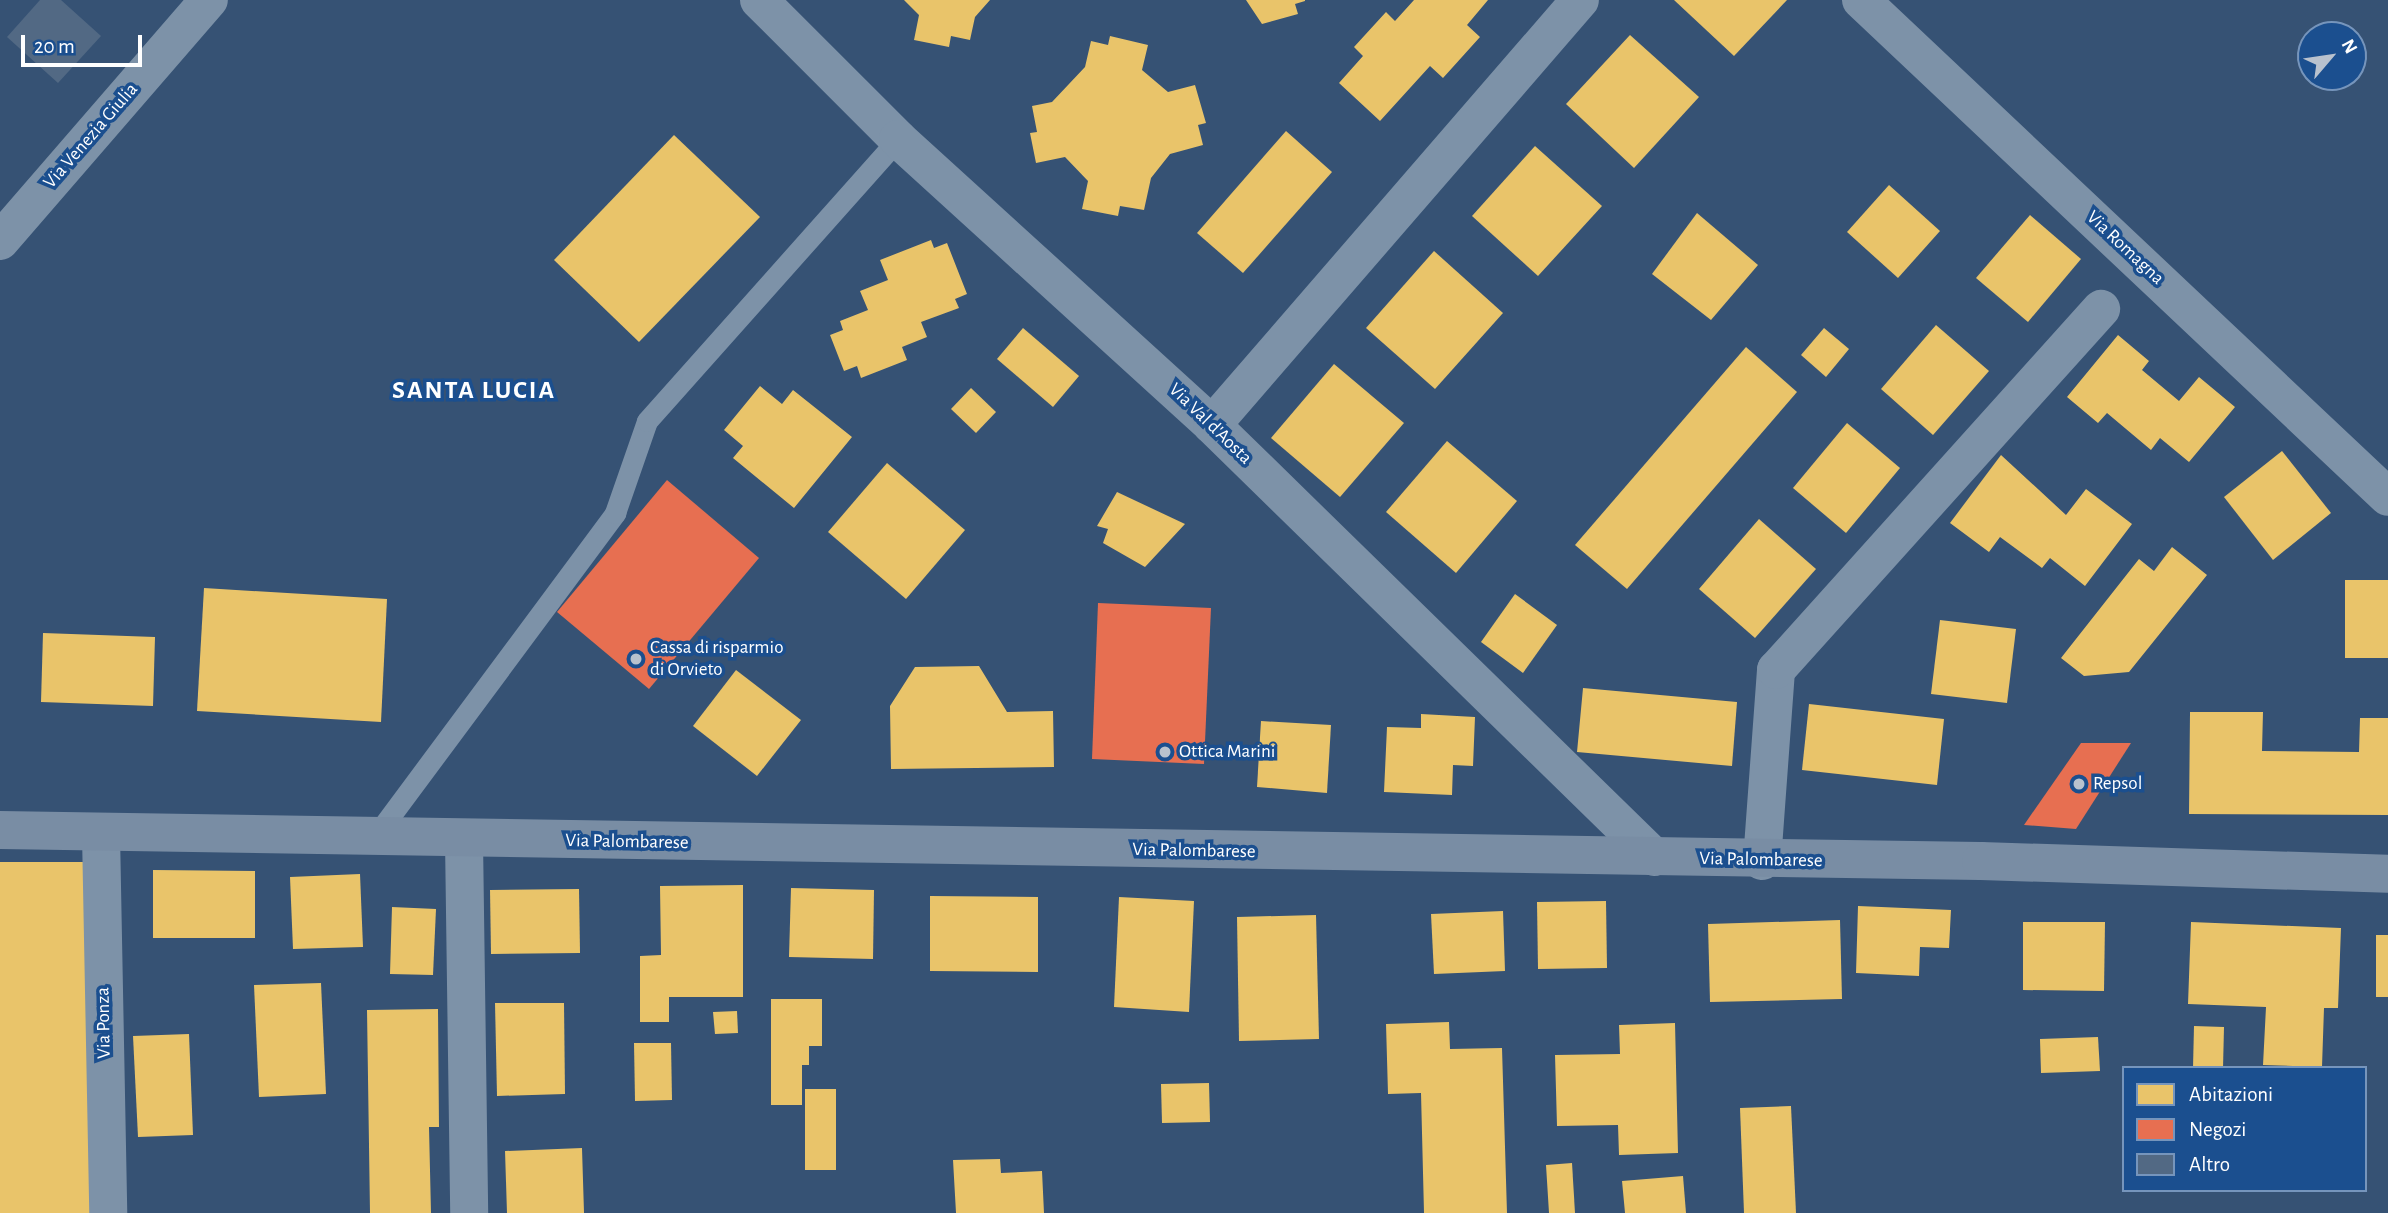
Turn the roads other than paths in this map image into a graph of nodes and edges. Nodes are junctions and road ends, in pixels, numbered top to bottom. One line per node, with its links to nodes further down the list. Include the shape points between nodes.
1 (209, 0): 6 (street, Via Venezia Giulia)
2 (759, 0): 5 (street, Via Val d'Aosta)
3 (1580, 0): 8 (street)
4 (1861, 0): 9 (street, Via Romagna)
5 (898, 139): 8 (street, Via Val d'Aosta); 12 (lane, via 655,410 639,435 625,491 608,524)
6 (0, 240)
7 (2101, 309): 15 (street, via 1776,670)
8 (1212, 425): 14 (street, Via Val d'Aosta)
9 (2388, 497)
10 (0, 830): 11 (main road, Via Palombarese)
11 (101, 834): 12 (main road, Via Palombarese); 17 (street, Via Ponza)
12 (374, 838): 13 (main road, Via Palombarese)
13 (464, 840): 14 (main road, Via Palombarese); 18 (street)
14 (1654, 857): 15 (main road, Via Palombarese)
15 (1762, 861): 16 (main road, Via Palombarese)
16 (2388, 874)
17 (108, 1213)
18 (469, 1213)

